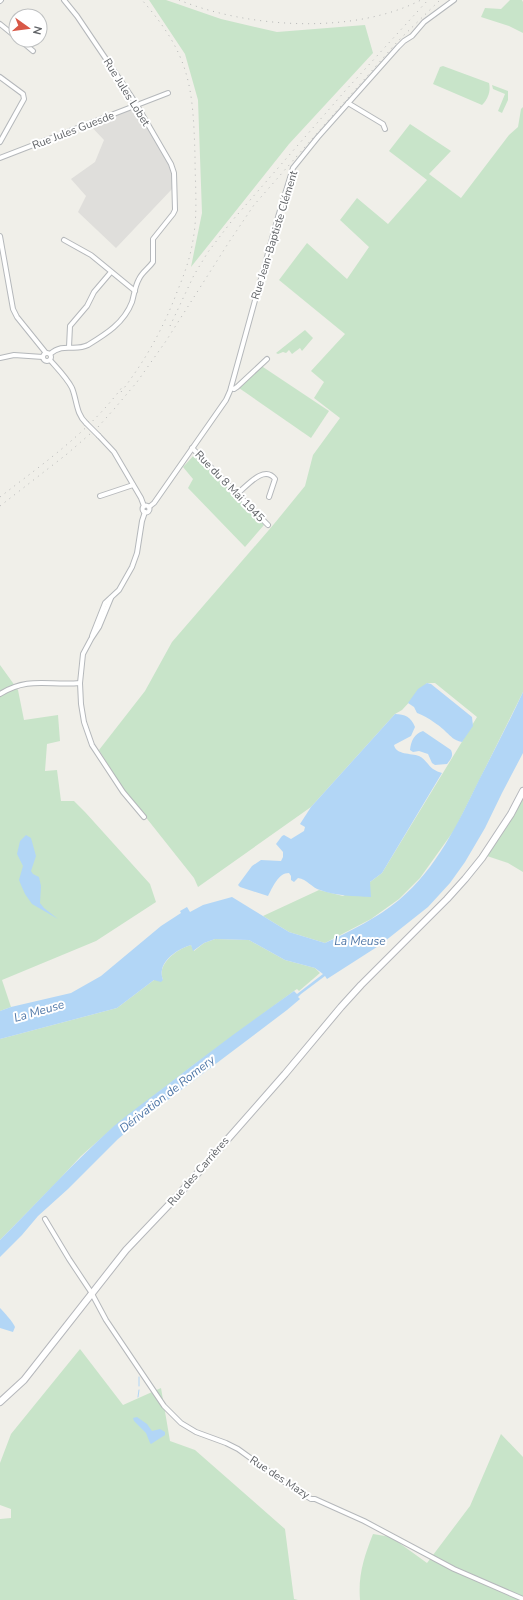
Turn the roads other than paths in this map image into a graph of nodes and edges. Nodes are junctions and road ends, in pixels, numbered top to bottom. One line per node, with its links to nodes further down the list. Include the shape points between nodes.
1 (64, 0): 10 (street, Rue Jules Lobet)
2 (454, 0): 9 (street, Rue Jean-Baptiste Clément, via 401,43)
3 (0, 24): 4 (street)
4 (8, 30)
5 (29, 48): 6 (street)
6 (33, 51)
7 (0, 77): 12 (street, via 23,94 24,99)
8 (168, 93): 10 (street, Rue Jules Guesde)
9 (348, 103): 11 (street, via 383,124); 23 (street, Rue Jean-Baptiste Clément, via 291,172)
10 (137, 105): 13 (street, Rue Jules Guesde); 17 (street, Rue Jules Lobet, via 172,167 174,212 152,241 153,262 139,278)
11 (385, 129)
12 (0, 142)
13 (0, 158)
14 (0, 237): 19 (street, via 13,309)
15 (64, 240): 16 (street, via 91,254)
16 (111, 272): 17 (street); 18 (street, via 70,326)
17 (135, 291): 18 (street, Rue Jules Lobet, via 130,307 111,330 85,346)
18 (69, 348): 19 (street, Rue Jules Lobet, via 58,348)
19 (46, 355): 20 (street, via 14,355); 22 (street, via 51,357); 22 (street, via 46,361)
20 (0, 358)
21 (267, 359): 23 (street, via 237,387)
22 (50, 360): 25 (street, bridge, via 72,388 80,415 114,452)
23 (231, 388): 24 (street, Rue Jean-Baptiste Clément, via 226,400)
24 (192, 448): 26 (street, Rue du 8 Mai 1945); 29 (street, Rue Jean-Baptiste Clément, via 154,503)
25 (133, 485): 27 (street); 29 (street)
26 (237, 494): 28 (street, via 264,474 275,479); 30 (street, Rue du 8 Mai 1945)
27 (100, 496)
28 (268, 497)
29 (146, 506): 31 (street, via 142,509 145,512 132,567 119,590 111,598 99,627 83,654)
30 (268, 525)
31 (80, 683): 32 (street, via 22,683); 34 (street, via 84,722 92,745 123,792)
32 (0, 694)
33 (523, 791): 36 (main road, Rue des Carrières, via 511,814 466,879 351,996)
34 (144, 817)
35 (45, 1219): 36 (street, Rue des Mazy)
36 (91, 1292): 37 (main road, Rue des Carrières, via 24,1380); 38 (street, Rue des Mazy, via 125,1350 164,1406 181,1423 238,1449 311,1499 364,1522 454,1569)
37 (0, 1402)
38 (523, 1599)

